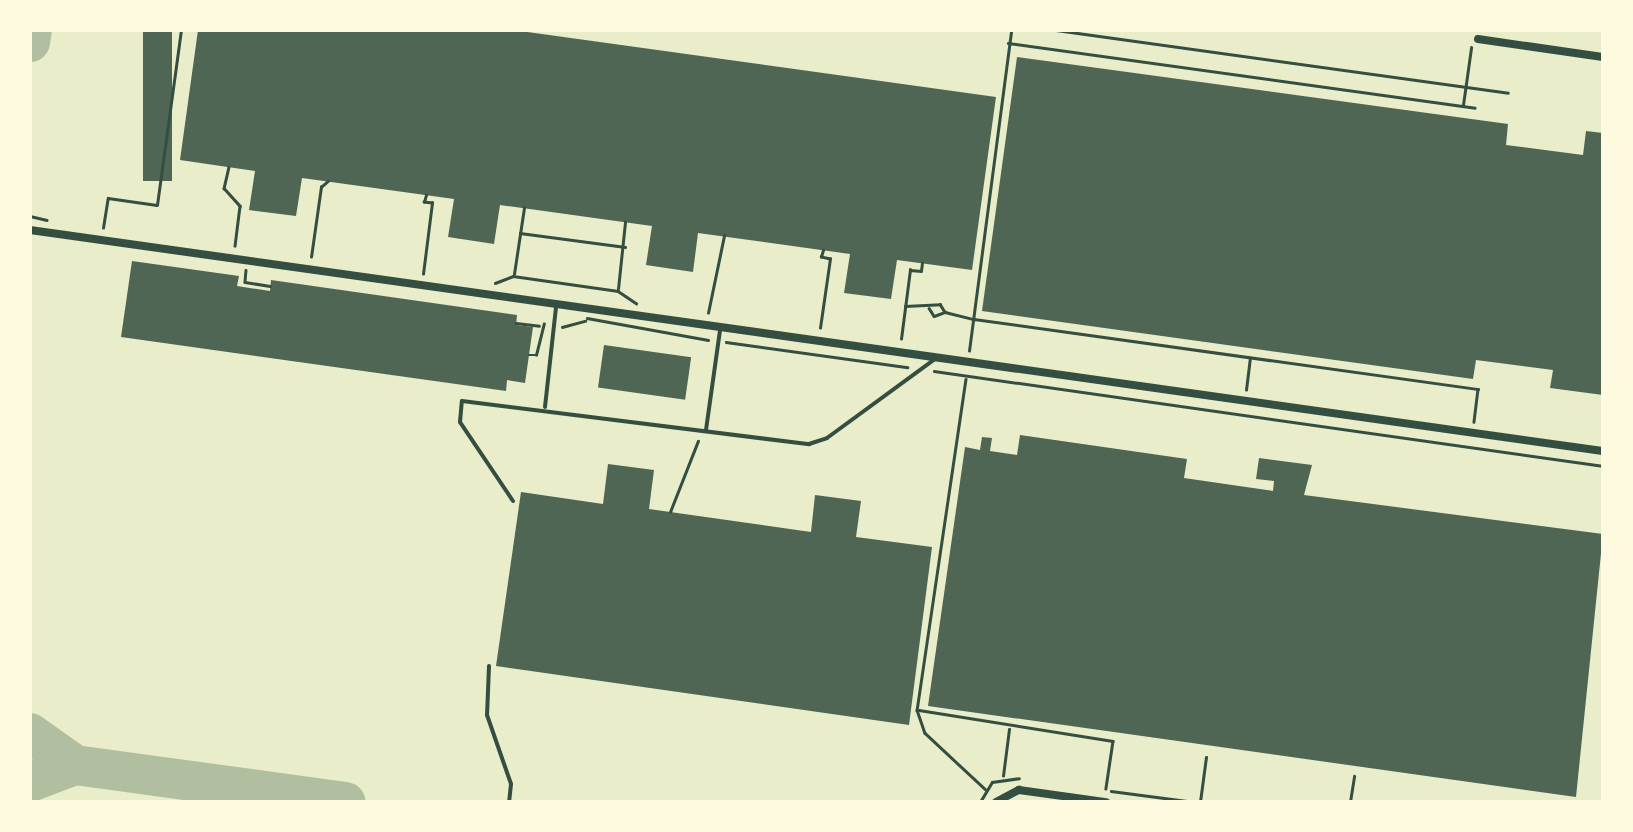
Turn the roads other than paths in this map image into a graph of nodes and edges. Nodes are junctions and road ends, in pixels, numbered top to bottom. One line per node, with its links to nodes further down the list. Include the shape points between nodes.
1 (1476, 34): 2 (street)
2 (1603, 57)
3 (30, 230): 4 (street)
4 (556, 307): 5 (street); 7 (lane)
5 (720, 330): 6 (street); 8 (lane)
6 (936, 359): 8 (lane, via 810,444); 9 (street)
7 (545, 407): 8 (lane); 10 (lane, via 468,398 458,406 460,422)
8 (706, 430)
9 (1603, 452)
10 (513, 500)
11 (489, 666): 12 (lane, via 486,716 511,784)
12 (509, 802)
13 (996, 802): 14 (street, via 1018,790)
14 (1106, 802)

